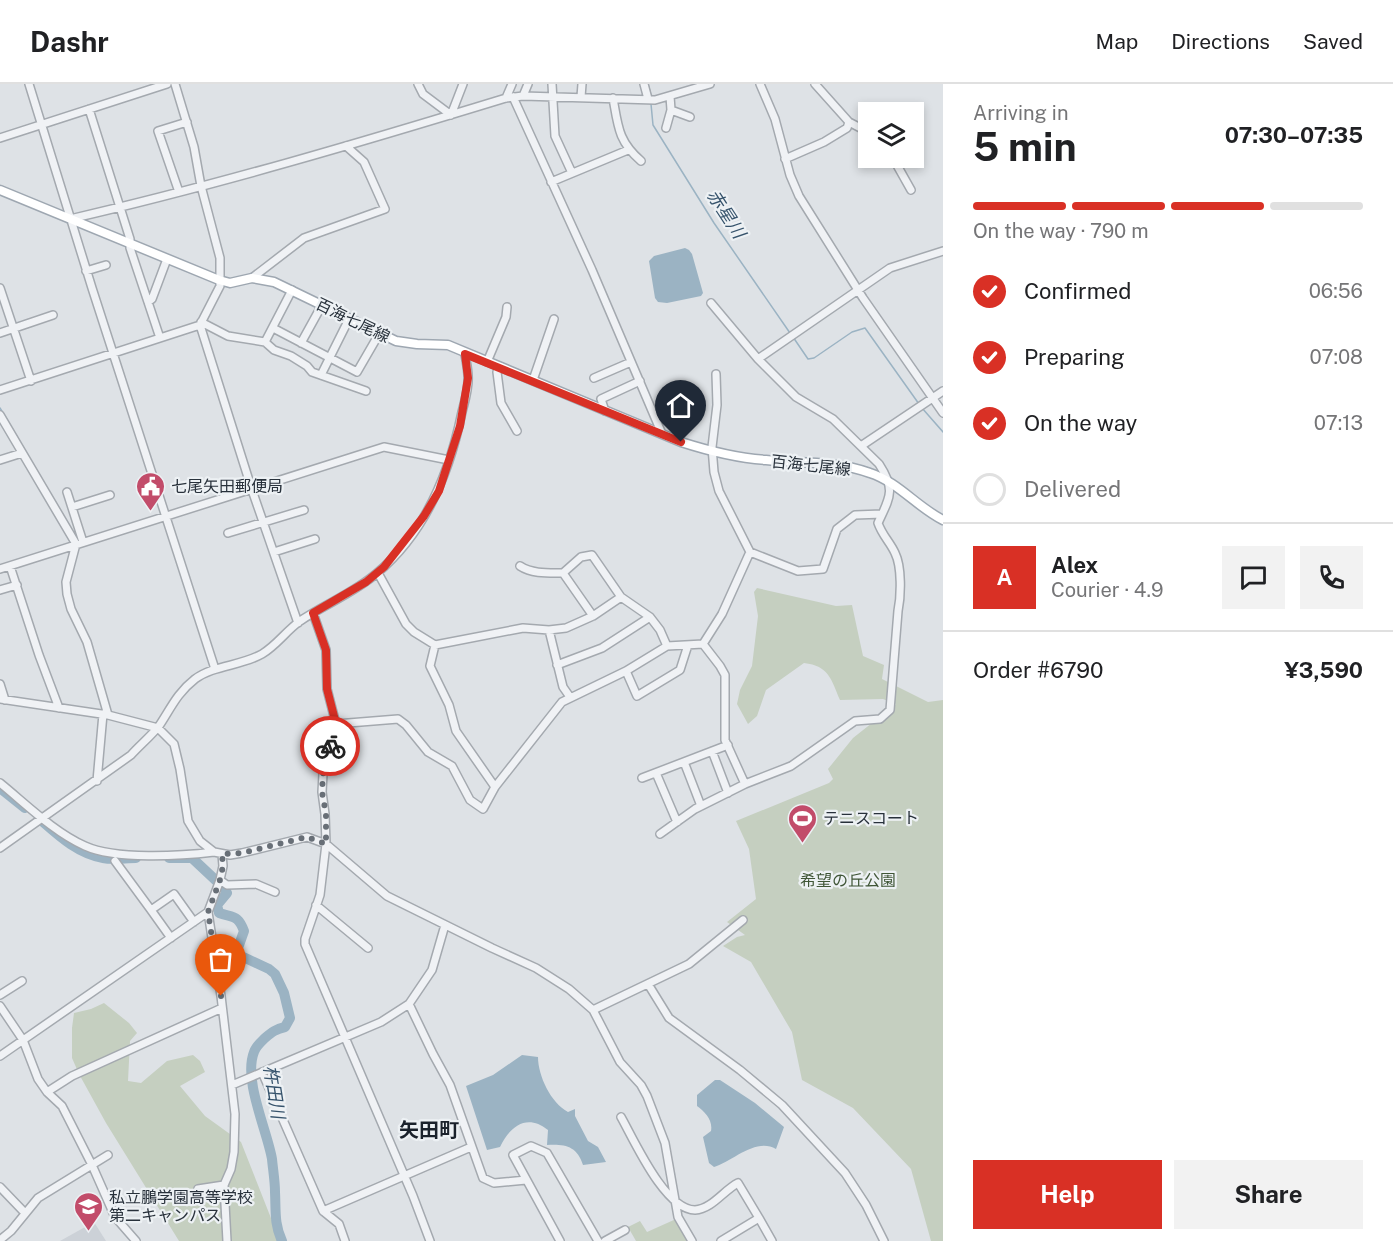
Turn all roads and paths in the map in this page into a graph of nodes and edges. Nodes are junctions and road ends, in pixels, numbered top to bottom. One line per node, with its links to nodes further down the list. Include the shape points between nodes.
1 (28, 84): 27 (street)
2 (167, 84): 21 (street)
3 (175, 84): 25 (street)
4 (418, 84): 23 (street, via 423,94)
5 (463, 84): 23 (street)
6 (512, 84): 17 (street)
7 (528, 84): 14 (street)
8 (552, 84): 15 (street)
9 (582, 84): 18 (street)
10 (644, 84): 20 (street)
11 (710, 84): 16 (street)
12 (760, 84): 33 (street, via 775,119)
13 (815, 84): 26 (street)
14 (523, 96): 15 (street); 17 (street)
15 (551, 96): 18 (street); 36 (street, via 555,136)
16 (670, 96): 20 (street); 22 (street)
17 (509, 97): 23 (street); 37 (street)
18 (581, 97): 19 (street)
19 (613, 98): 20 (street); 32 (street, via 620,135)
20 (648, 99)
21 (89, 110): 27 (street); 42 (street)
22 (670, 110): 24 (street); 29 (street)
23 (451, 115): 31 (street)
24 (690, 117)
25 (187, 122): 38 (street); 41 (street, via 158,131)
26 (849, 122): 28 (street); 33 (street, via 847,128 824,142)
27 (42, 125): 30 (street); 43 (street)
28 (858, 127)
29 (666, 128)
30 (0, 138)
31 (346, 146): 38 (street); 49 (street, via 364,162 385,209 304,238)
32 (628, 150): 34 (street); 36 (street)
33 (785, 159): 53 (street, via 799,196)
34 (641, 161)
35 (899, 168): 40 (street)
36 (572, 173): 37 (street)
37 (552, 182): 74 (street)
38 (201, 186): 41 (street); 50 (street, via 220,258)
39 (0, 190): 43 (main road, 百海七尾線)
40 (911, 190)
41 (178, 192): 42 (street)
42 (120, 207): 43 (street); 44 (street)
43 (70, 219): 44 (main road, 百海七尾線); 48 (street)
44 (129, 243): 46 (main road, 百海七尾線); 54 (street)
45 (943, 251): 53 (street, via 890,268)
46 (167, 258): 50 (main road, 百海七尾線); 54 (street)
47 (106, 266): 48 (street)
48 (86, 271): 69 (street)
49 (252, 278): 50 (main road, 百海七尾線, via 230,283); 52 (main road, 百海七尾線)
50 (219, 280): 61 (street, via 220,286)
51 (0, 288): 63 (street)
52 (292, 290): 56 (main road, 百海七尾線); 62 (street)
53 (859, 290): 72 (street); 85 (street)
54 (148, 302): 66 (street)
55 (711, 303): 72 (street)
56 (322, 305): 59 (main road, 百海七尾線); 68 (street)
57 (507, 307): 73 (street, via 507,317)
58 (53, 315): 63 (street)
59 (349, 319): 65 (main road, 百海七尾線); 71 (street)
60 (554, 319): 79 (street)
61 (200, 323): 66 (street); 67 (street, via 228,336); 98 (street)
62 (273, 327): 67 (street); 68 (street)
63 (14, 328): 64 (street); 80 (street)
64 (0, 333)
65 (379, 334): 70 (main road, 百海七尾線, via 396,341 448,345); 71 (street, via 357,372)
66 (160, 338): 69 (street)
67 (266, 342): 77 (street)
68 (302, 343): 71 (street)
69 (115, 354): 80 (street); 104 (street)
70 (465, 354): 73 (main road, 百海七尾線); 96 (street, via 467,387)
71 (330, 358): 77 (street)
72 (758, 360): 92 (street, via 796,397 833,419)
73 (487, 362): 75 (main road, 百海七尾線)
74 (631, 362): 78 (street); 81 (street)
75 (501, 368): 79 (main road, 百海七尾線); 90 (street, via 497,372 501,403)
76 (716, 374): 94 (street)
77 (321, 375): 83 (street)
78 (594, 378)
79 (532, 380): 86 (main road, 百海七尾線)
80 (31, 381): 82 (street)
81 (640, 381): 86 (street, via 601,399); 91 (street)
82 (0, 390)
83 (366, 391)
84 (943, 391): 85 (street)
85 (932, 398): 87 (street); 92 (street)
86 (605, 411): 91 (main road, 百海七尾線)
87 (943, 413)
88 (0, 415): 89 (street)
89 (3, 426): 93 (street)
90 (517, 430)
91 (662, 434): 94 (main road, 百海七尾線)
92 (861, 446): 97 (street)
93 (22, 453): 95 (street); 109 (street)
94 (713, 453): 97 (main road, 百海七尾線, via 851,467); 111 (street, via 719,491)
95 (0, 460)
96 (449, 460): 98 (street, via 384,447); 115 (street, via 439,491 424,516)
97 (890, 481): 103 (street); 105 (main road, 百海七尾線)
98 (252, 490): 104 (street); 106 (street)
99 (67, 492): 101 (street)
100 (110, 495): 101 (street)
101 (72, 507): 109 (street)
102 (304, 510): 106 (street)
103 (882, 514): 111 (street, via 855,516 837,529 823,569 798,571); 146 (street, via 878,523 897,559 902,587 890,710 880,718 855,721 791,766)
104 (166, 517): 109 (street); 130 (street)
105 (943, 520)
106 (264, 522): 107 (street); 110 (street)
107 (228, 533)
108 (315, 539): 110 (street)
109 (80, 543): 112 (street); 136 (street, via 66,582 67,594 87,642)
110 (274, 552): 123 (street)
111 (750, 552): 125 (street)
112 (10, 566): 114 (street); 117 (street)
113 (520, 566): 116 (street)
114 (0, 569)
115 (378, 573): 120 (street); 126 (street, via 406,624)
116 (563, 573): 119 (street, via 581,557 592,555); 121 (street)
117 (16, 585): 118 (street); 135 (street)
118 (0, 590)
119 (621, 597): 121 (street); 122 (street)
120 (313, 613): 123 (street); 137 (street, via 326,650 327,689)
121 (593, 616): 124 (street, via 566,628)
122 (650, 617): 128 (street); 129 (street, via 602,648)
123 (298, 622): 130 (street, via 262,654)
124 (549, 630): 126 (street, via 523,628); 129 (street)
125 (704, 644): 127 (street); 139 (street, via 725,675)
126 (435, 645): 147 (street, via 430,666 449,705 456,731)
127 (688, 645): 128 (street); 131 (street, via 680,670 637,696)
128 (667, 646): 131 (street)
129 (557, 665): 133 (street)
130 (215, 669): 138 (street, via 180,691)
131 (626, 671): 133 (street)
132 (0, 684): 134 (street)
133 (570, 697): 147 (street)
134 (3, 700): 135 (street)
135 (59, 708): 136 (street)
136 (105, 715): 138 (street); 144 (street)
137 (336, 724): 147 (street, via 398,720 428,752 452,766 470,800 483,809); 153 (street, via 323,774)
138 (158, 728): 144 (street); 155 (street, via 174,744 188,821)
139 (728, 745): 140 (street); 146 (street)
140 (712, 751): 141 (street); 148 (street)
141 (684, 762): 142 (street); 149 (street)
142 (656, 773): 143 (street); 151 (street)
143 (642, 778)
144 (97, 781): 150 (street)
145 (0, 783): 150 (street)
146 (745, 784): 148 (street)
147 (495, 787)
148 (728, 793): 149 (street)
149 (701, 806): 151 (street)
150 (43, 818): 154 (street); 155 (street, via 87,847 108,853)
151 (677, 822): 152 (street)
152 (660, 834)
153 (326, 844): 156 (street, via 307,837); 160 (street); 165 (street, via 387,896)
154 (0, 848)
155 (214, 852): 156 (street)
156 (222, 854): 158 (street)
157 (115, 861): 161 (street)
158 (219, 883): 159 (street, via 256,884); 162 (street)
159 (275, 892)
160 (315, 905): 167 (street); 175 (street, via 305,944)
161 (151, 910): 164 (street, via 174,894); 166 (street)
162 (208, 912): 164 (street); 173 (street)
163 (743, 920): 169 (street, via 689,964)
164 (194, 922): 166 (street)
165 (445, 925): 171 (street, via 432,970); 174 (street, via 536,968)
166 (171, 938): 176 (street)
167 (368, 948)
168 (22, 981): 170 (street)
169 (648, 984): 174 (street); 206 (street, via 669,1018 782,1105 845,1173)
170 (0, 995)
171 (409, 1004): 175 (street); 182 (street, via 450,1085)
172 (0, 1006): 176 (street)
173 (222, 1008): 179 (street); 180 (street, via 72,1076)
174 (594, 1010): 190 (street, via 620,1062 647,1096 665,1143)
175 (344, 1038): 178 (street); 185 (street)
176 (23, 1040): 177 (street); 180 (street)
177 (0, 1056)
178 (256, 1074): 179 (street); 191 (street)
179 (232, 1085): 187 (street, via 234,1152)
180 (47, 1092): 184 (street, via 62,1106)
181 (621, 1117): 190 (street, via 662,1189)
182 (471, 1147): 185 (street); 186 (street, via 483,1178 494,1183)
183 (108, 1155): 184 (street)
184 (92, 1165): 192 (street, via 38,1198); 197 (street, via 115,1217)
185 (404, 1176): 191 (street); 200 (street)
186 (526, 1180): 201 (street); 202 (street, via 513,1155 531,1146 547,1153)
187 (224, 1185): 189 (street); 198 (street)
188 (0, 1187): 192 (street)
189 (198, 1189)
190 (676, 1202): 193 (street, via 693,1210 708,1206 738,1183); 204 (street, via 678,1217)
191 (323, 1211): 199 (street, via 339,1224)
192 (25, 1213): 195 (street)
193 (759, 1218): 196 (street); 205 (street)
194 (625, 1230): 203 (street)
195 (0, 1240)
196 (724, 1240)
197 (136, 1241)
198 (227, 1241)
199 (345, 1241)
200 (430, 1241)
201 (560, 1241)
202 (598, 1241)
203 (606, 1241)
204 (692, 1241)
205 (772, 1241)
206 (884, 1241)

